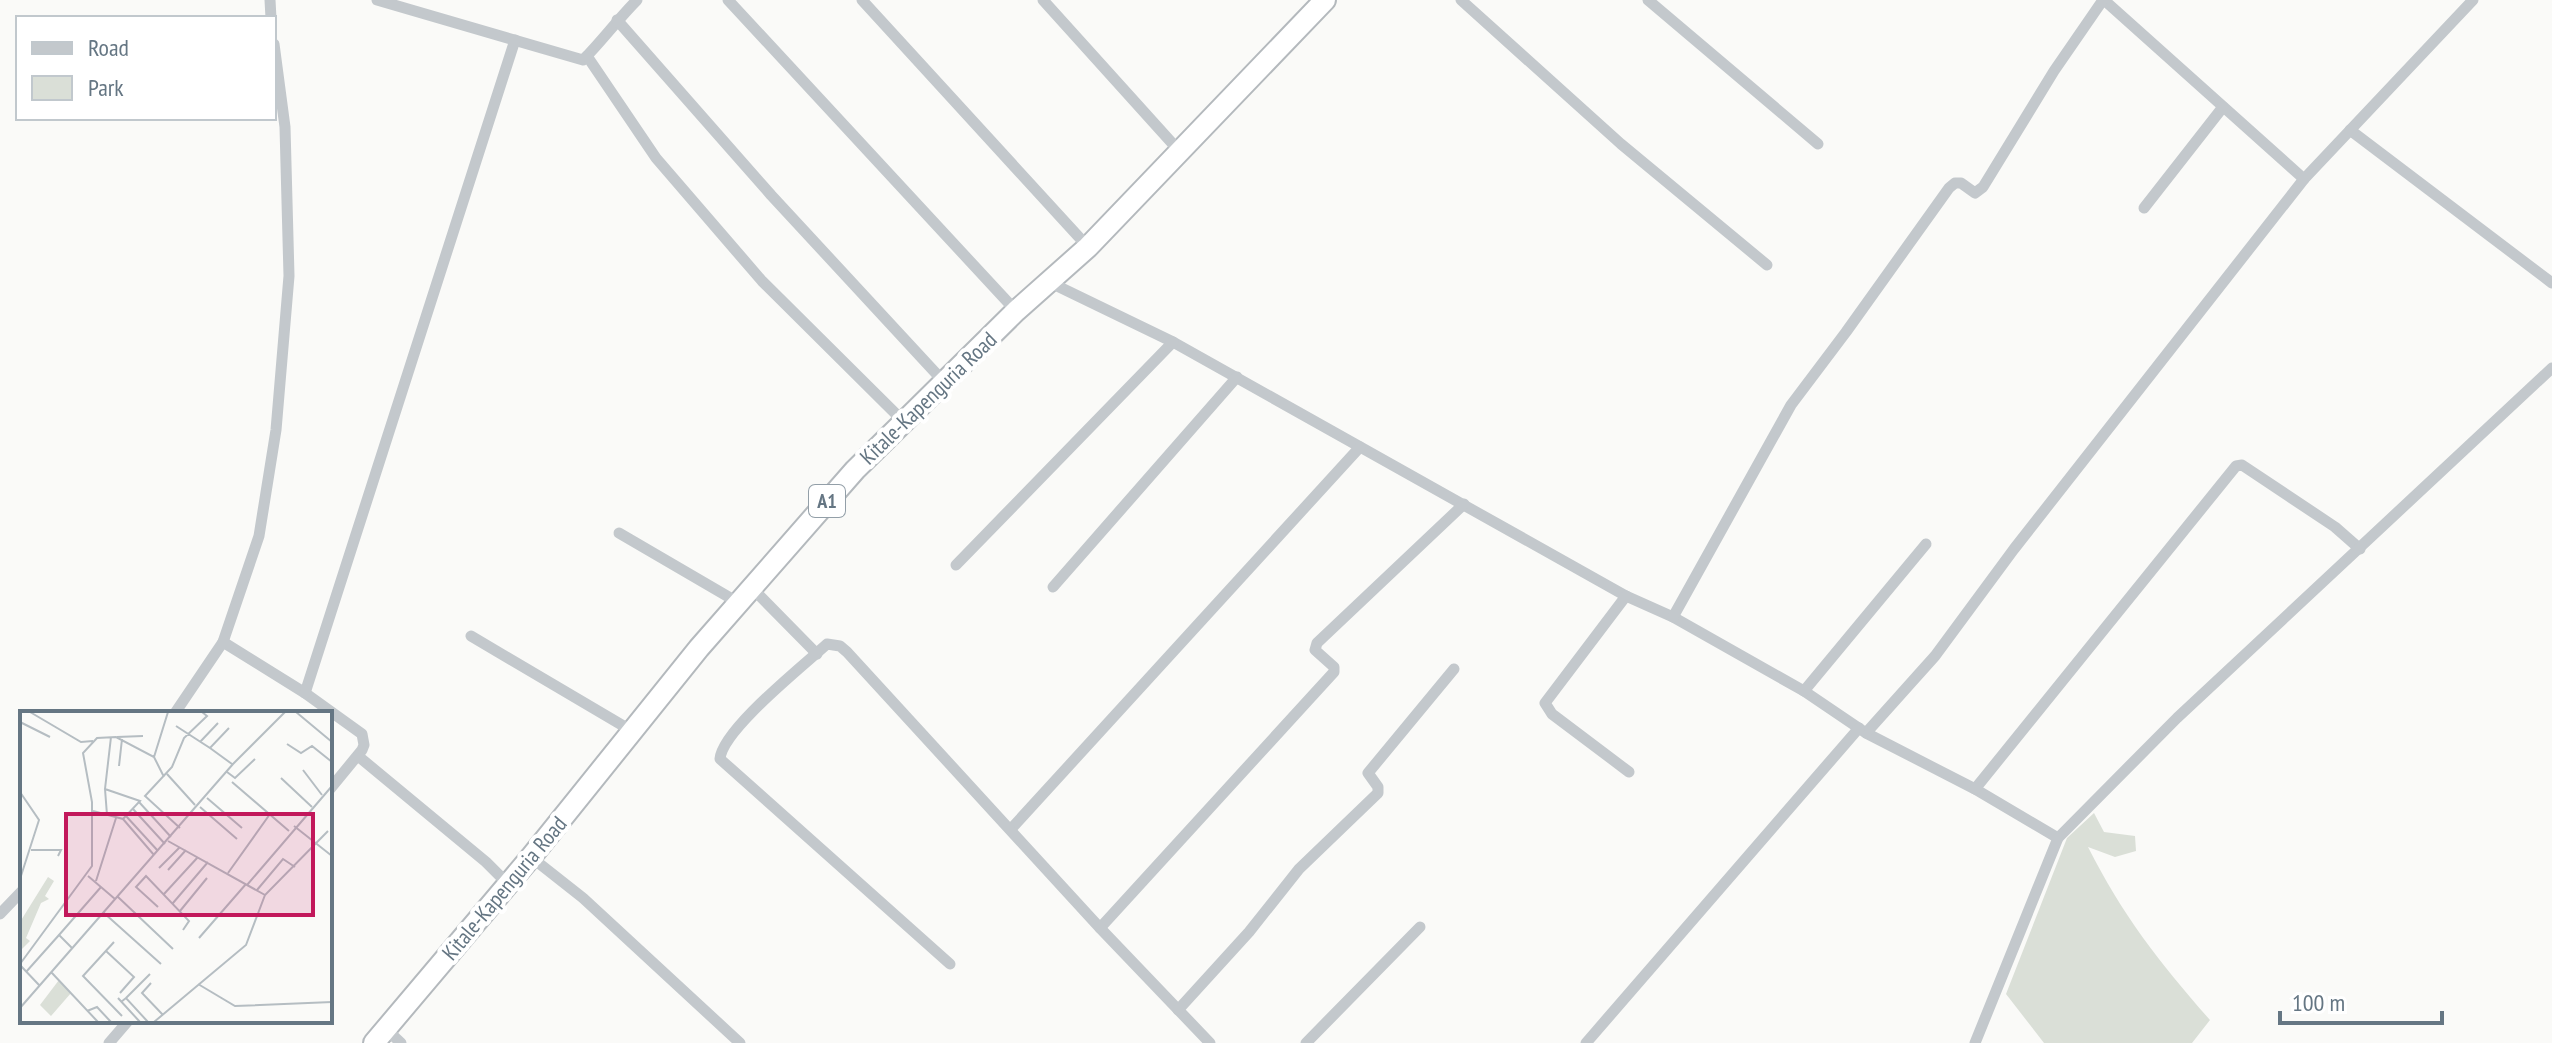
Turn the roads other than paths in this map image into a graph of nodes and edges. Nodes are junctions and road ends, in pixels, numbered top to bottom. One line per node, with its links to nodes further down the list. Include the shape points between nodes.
1 (377, 0): 11 (street)
2 (728, 0): 26 (street)
3 (862, 0): 22 (street)
4 (1043, 0): 19 (street)
5 (1325, 0): 19 (highway, Kitale-Kapenguria Road / A1)
6 (1461, 0): 23 (street, via 1621,144)
7 (1648, 0): 18 (street)
8 (2103, 0): 16 (street); 41 (street, via 1983,187 1975,193 1961,183 1949,188 1791,405)
9 (2473, 0): 17 (street)
10 (633, 1): 12 (street)
11 (414, 5): 13 (street)
12 (617, 20): 14 (street); 30 (street)
13 (515, 40): 14 (street, via 583,60); 47 (street)
14 (587, 56): 31 (street, via 666,170 762,281)
15 (276, 59): 43 (street, via 285,127 289,276 276,430 259,536)
16 (2223, 107): 20 (street); 21 (street)
17 (2350, 130): 20 (street); 25 (street)
18 (1818, 144)
19 (1181, 153): 22 (highway, Kitale-Kapenguria Road / A1)
20 (2304, 179): 51 (street, via 1935,656)
21 (2144, 208)
22 (1088, 247): 24 (highway, Kitale-Kapenguria Road / A1)
23 (1767, 265)
24 (1049, 282): 26 (highway, Kitale-Kapenguria Road / A1); 27 (street)
25 (2552, 283)
26 (1016, 311): 30 (highway, Kitale-Kapenguria Road / A1)
27 (1173, 342): 29 (street); 37 (street)
28 (2552, 368): 36 (street)
29 (1237, 377): 32 (street); 38 (street)
30 (944, 382): 31 (highway, Kitale-Kapenguria Road / A1)
31 (904, 422): 39 (highway, Kitale-Kapenguria Road / A1, via 855,470)
32 (1360, 447): 33 (street); 57 (street)
33 (1464, 504): 40 (street); 64 (street, via 1317,643 1315,650 1334,672)
34 (619, 533): 39 (street)
35 (1926, 544): 46 (street)
36 (2360, 549): 56 (street, via 2335,527 2236,466); 58 (street, via 2177,718)
37 (956, 565)
38 (1053, 587)
39 (746, 596): 44 (street); 52 (highway, Kitale-Kapenguria Road / A1)
40 (1626, 596): 41 (street); 54 (street, via 1545,703 1552,714)
41 (1673, 617): 46 (street)
42 (471, 636): 52 (street)
43 (223, 642): 47 (street); 48 (street)
44 (817, 654): 57 (street, via 827,644 847,652); 65 (street, via 750,714 721,749 720,759)
45 (1454, 669): 66 (street, via 1368,773 1378,793 1299,869)
46 (1804, 691): 51 (street)
47 (305, 693): 49 (street)
48 (176, 711)
49 (330, 711)
50 (332, 712): 53 (street, via 362,734)
51 (1862, 730): 56 (street); 73 (street)
52 (632, 731): 59 (highway, Kitale-Kapenguria Road / A1)
53 (358, 756): 55 (street); 60 (street)
54 (1629, 772)
55 (332, 787)
56 (1975, 789): 58 (street)
57 (1011, 829): 64 (street)
58 (2058, 838): 74 (street)
59 (531, 857): 60 (highway, Kitale-Kapenguria Road / A1); 70 (street)
60 (508, 884): 68 (highway, Kitale-Kapenguria Road / A1)
61 (20, 893): 62 (street)
62 (0, 914)
63 (1420, 927): 72 (street)
64 (1100, 928): 66 (street)
65 (950, 964)
66 (1178, 1010): 71 (street)
67 (126, 1023): 69 (street)
68 (387, 1038)
69 (109, 1043)
70 (740, 1043)
71 (1210, 1043)
72 (1306, 1043)
73 (1586, 1043)
74 (1975, 1043)

